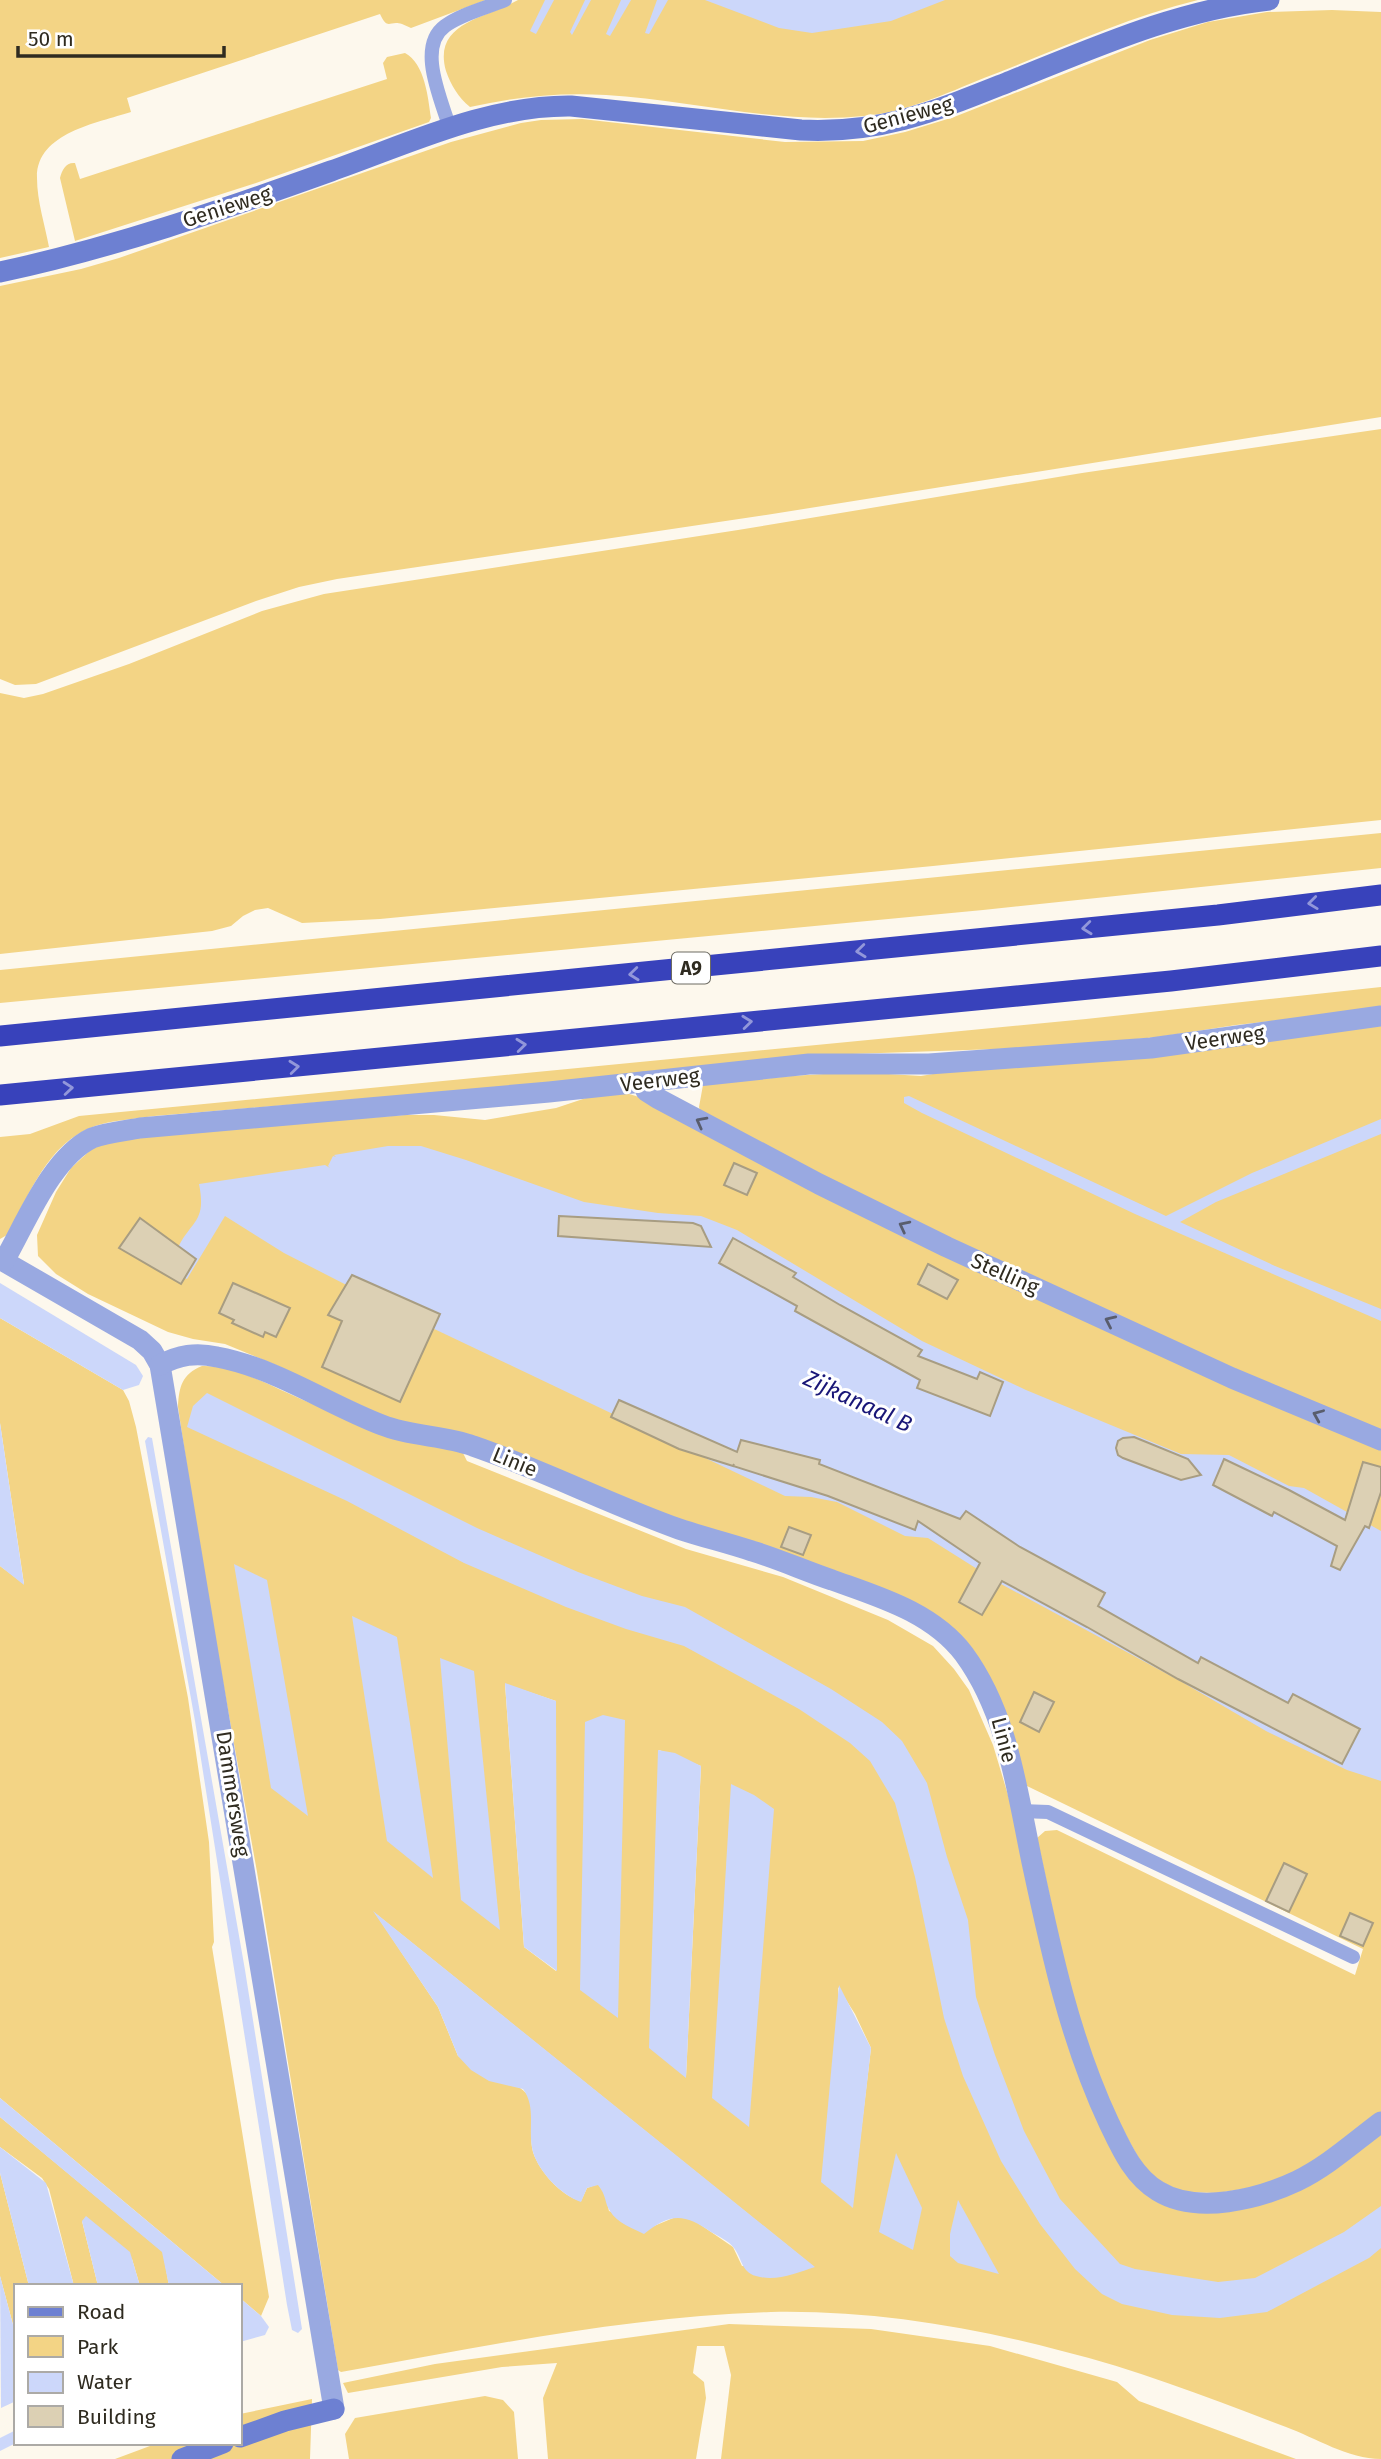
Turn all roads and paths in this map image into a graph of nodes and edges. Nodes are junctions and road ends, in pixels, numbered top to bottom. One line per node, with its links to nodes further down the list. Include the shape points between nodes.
1 (505, 0): 3 (lane, via 449,23 431,45 430,60)
2 (1269, 0): 3 (street, Genieweg, via 1166,21 936,110 871,128 802,130 610,108 549,106)
3 (450, 129): 4 (street, Genieweg, via 99,249)
4 (0, 272)
5 (1381, 895): 8 (highway, A9, one-way to 8)
6 (1381, 956): 10 (highway, one-way to 6, via 1130,985)
7 (1381, 1016): 9 (street, Veerweg, via 1151,1048 929,1064 808,1064)
8 (0, 1036)
9 (643, 1082): 11 (street, Veerweg, via 104,1134 83,1143 61,1165); 13 (street, Stelling, one-way to 9, via 1232,1378 914,1231 657,1098 646,1091)
10 (0, 1095)
11 (2, 1260): 12 (street, via 140,1340)
12 (160, 1365): 14 (street, Linie, via 178,1356 199,1354 237,1362 379,1424 472,1445 667,1524 757,1552 920,1616 955,1643 989,1694 1001,1724); 17 (street, Dammersweg, via 334,2409)
13 (1381, 1440)
14 (1021, 1811): 15 (lane, via 1048,1812); 16 (street, Linie, via 1083,2066 1121,2149 1145,2182 1188,2202 1248,2198 1311,2174)
15 (1353, 1957)
16 (1381, 2122)
17 (242, 2436)
18 (218, 2445): 19 (street)
19 (182, 2459)

